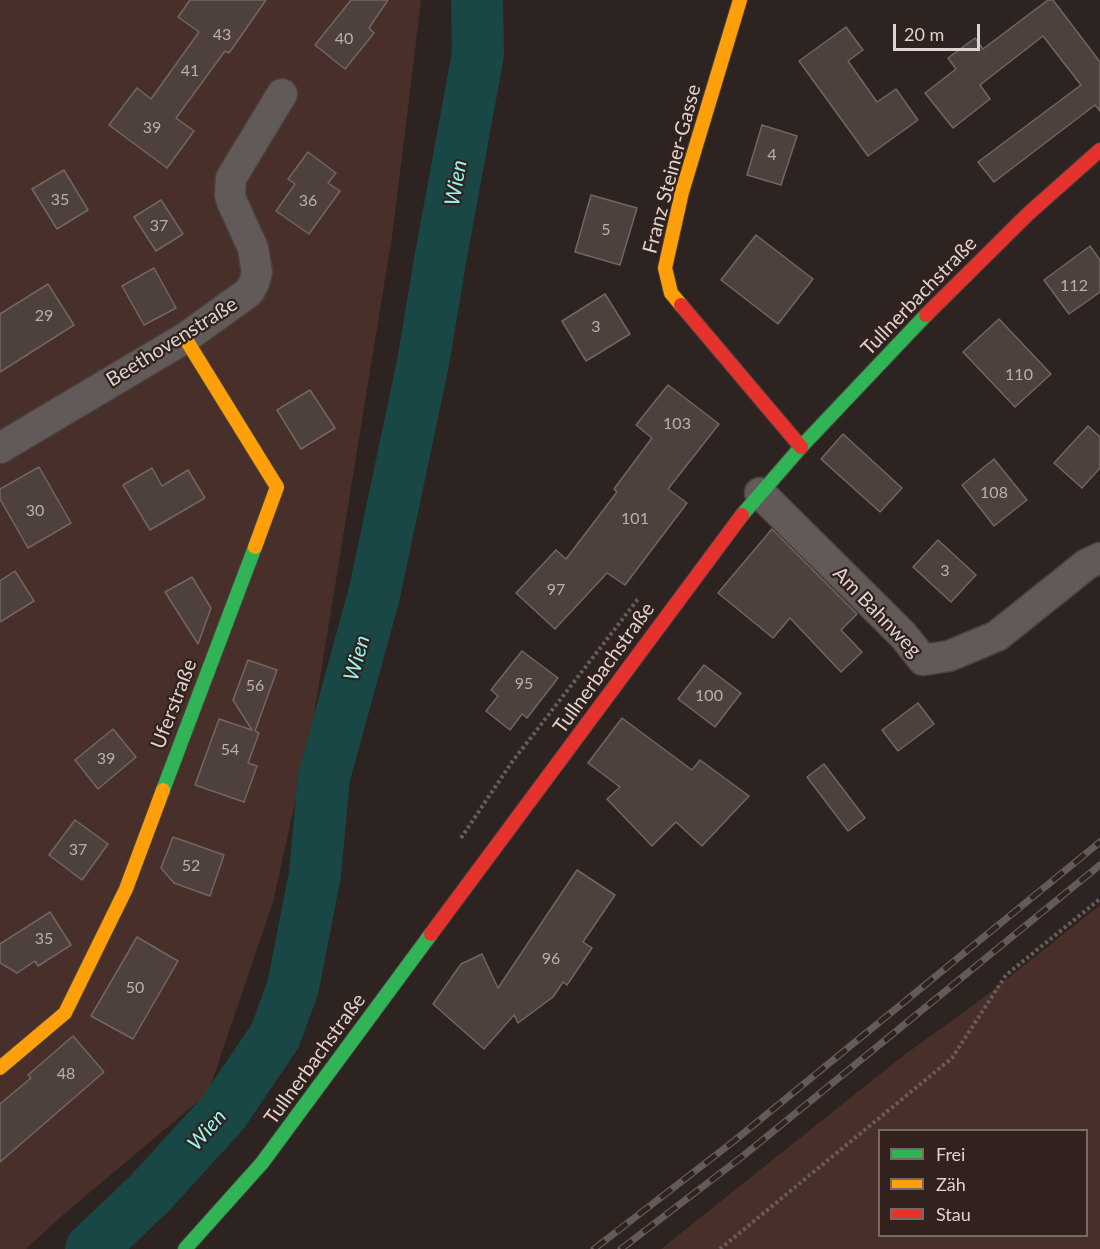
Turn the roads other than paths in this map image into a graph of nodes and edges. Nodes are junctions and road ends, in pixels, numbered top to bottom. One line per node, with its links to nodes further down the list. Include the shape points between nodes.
1 (740, 0): 5 (main road, Franz Steiner-Gasse, via 682,192 665,268 671,293)
2 (282, 94): 4 (street, Beethovenstraße, via 231,178 232,202 253,248 257,272 254,283 249,292)
3 (1100, 150): 5 (main road, Tullnerbachstraße, via 944,297)
4 (185, 338): 6 (street, Beethovenstraße); 9 (main road, Uferstraße, via 277,487 126,890 64,1013)
5 (801, 447): 7 (main road, Tullnerbachstraße)
6 (0, 448)
7 (760, 493): 8 (street, Am Bahnweg, via 903,634 923,660 949,656 997,636 1087,564); 10 (main road, Tullnerbachstraße, via 262,1163)
8 (1100, 558)
9 (0, 1068)
10 (185, 1249)

